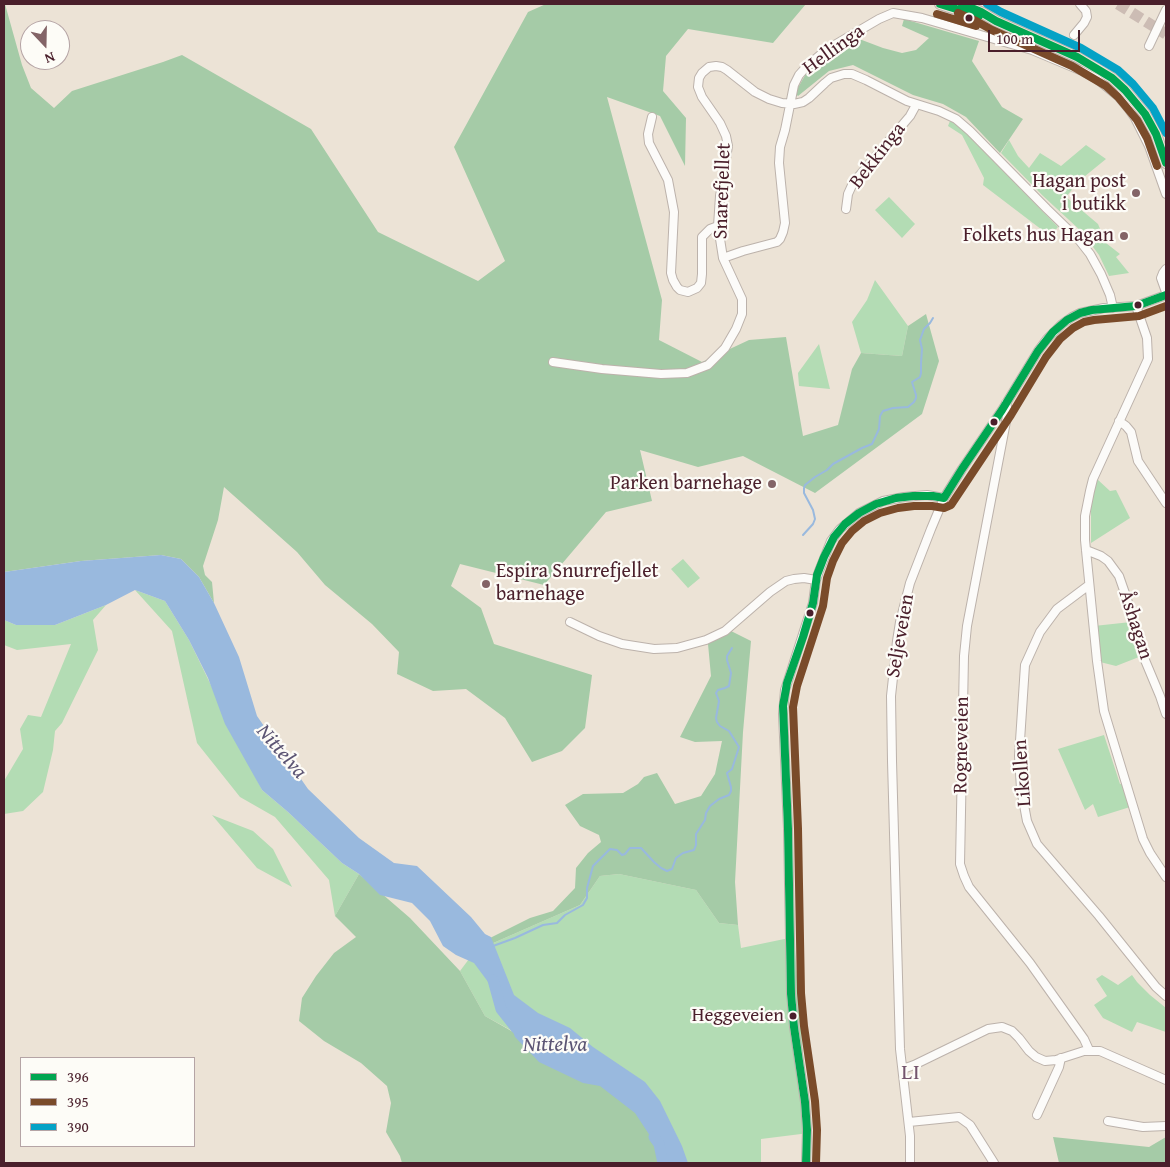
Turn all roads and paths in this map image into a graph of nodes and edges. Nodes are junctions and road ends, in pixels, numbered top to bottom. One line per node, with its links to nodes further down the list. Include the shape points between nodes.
1 (940, 4): 5 (main road)
2 (962, 4): 5 (main road)
3 (1080, 4): 6 (street, via 1087,17)
4 (1166, 10): 7 (street)
5 (996, 21): 11 (main road, via 1077,57 1118,84 1149,120)
6 (1074, 35)
7 (1149, 46)
8 (790, 104): 9 (street, via 803,102 828,80 848,74); 12 (street, Hellinga, via 799,75 826,50 890,14 922,18 1032,50 1097,79 1118,96 1135,118); 14 (street, Snarefjellet, via 762,96 722,67 709,67 700,75 699,90 720,123 728,146); 15 (street, Hellinga, via 780,147 785,223 780,239)
9 (916, 105): 13 (street, Bekkinga, via 853,183); 19 (street, via 939,110 956,119 1074,235 1098,268)
10 (652, 117): 14 (street, via 649,143 668,180 674,212 671,273 680,290 693,291 701,284 702,237)
11 (1166, 162)
12 (1166, 194)
13 (846, 209)
14 (718, 226): 15 (street, Snarefjellet)
15 (723, 258): 22 (street, Snarefjellet, via 742,300 742,314 725,348 708,365 687,373 661,374)
16 (1166, 269): 17 (street, via 1162,278)
17 (1166, 293): 18 (street)
18 (1136, 306): 19 (street, Seljeveien); 24 (street, via 1147,338 1148,358)
19 (1113, 308): 23 (street, Seljeveien, via 1080,313 1057,328)
20 (568, 355): 22 (street)
21 (553, 362): 22 (street, Snarefjellet)
22 (566, 364)
23 (1006, 403): 25 (street, Seljeveien); 34 (street, Rogneveien, via 1008,411 964,648 960,864 969,887 1030,963)
24 (1119, 421): 26 (street, via 1131,432 1138,461); 27 (street, via 1090,491)
25 (944, 498): 28 (street, via 927,495 896,498 859,513 834,537); 36 (street, Seljeveien, via 908,590 892,683)
26 (1166, 503)
27 (1086, 550): 29 (street); 31 (street, Åshagan, via 1108,561 1118,576 1142,653)
28 (816, 580): 30 (street, via 798,578 786,582 725,632 677,648 654,650 622,644); 42 (street, via 813,603 787,683 783,706 791,994 805,1102)
29 (1088, 585): 32 (street, via 1104,711 1143,839); 33 (street, Likollen, via 1057,609 1040,632 1025,665 1019,756 1022,798 1037,844)
30 (570, 622)
31 (1166, 714)
32 (1166, 877)
33 (1166, 996)
34 (1089, 1050): 35 (street); 37 (street, via 1106,1053)
35 (1061, 1058): 36 (street, via 1041,1059 1012,1031 994,1027); 38 (street, via 1060,1067)
36 (903, 1069): 40 (street, Seljeveien)
37 (1166, 1080)
38 (1037, 1115)
39 (1108, 1121): 41 (street, via 1143,1127)
40 (909, 1122): 43 (street, Seljeveien); 44 (street, via 959,1117 970,1125)
41 (1166, 1126)
42 (806, 1163)
43 (910, 1163)
44 (994, 1163)

